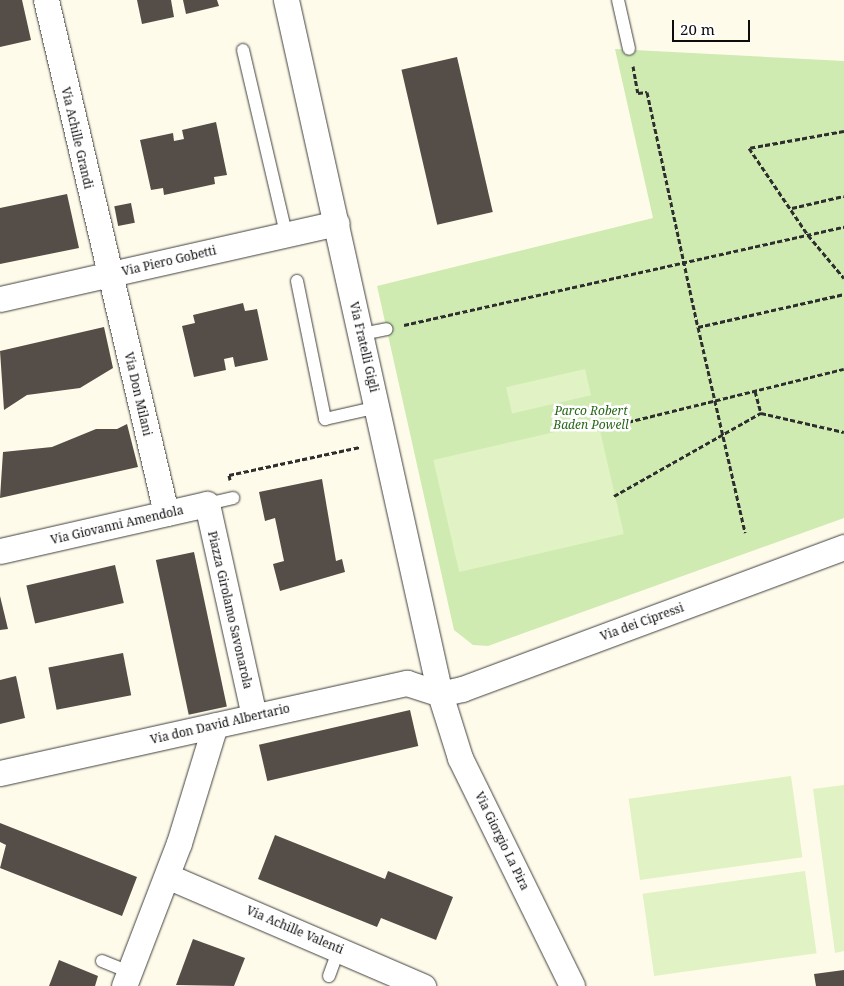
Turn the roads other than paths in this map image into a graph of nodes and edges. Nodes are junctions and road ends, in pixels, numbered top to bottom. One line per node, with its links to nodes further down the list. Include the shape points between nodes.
1 (46, 0): 8 (street, Via Achille Grandi)
2 (286, 0): 6 (street, Via Fratelli Gigli)
3 (618, 0): 4 (lane)
4 (629, 49)
5 (243, 50): 7 (lane)
6 (337, 223): 7 (street, Via Piero Gobetti); 12 (street, Via Fratelli Gigli)
7 (286, 234): 8 (street, Via Piero Gobetti)
8 (109, 275): 10 (street, Via Piero Gobetti); 16 (street, Via Don Milani)
9 (296, 282): 13 (lane, via 326,419)
10 (0, 299)
11 (387, 329): 12 (lane)
12 (362, 334): 13 (street, Via Fratelli Gigli)
13 (378, 408): 19 (street, Via Fratelli Gigli)
14 (233, 498): 15 (lane, Via Giovanni Amendola)
15 (207, 504): 16 (street, Via Giovanni Amendola); 20 (street, Piazza Girolamo Savonarola)
16 (166, 513): 18 (street, Via Giovanni Amendola)
17 (844, 547): 19 (street, Via dei Cipressi)
18 (0, 551)
19 (440, 694): 20 (street, Via don David Albertario, via 407,683); 28 (street, Via Giorgio La Pira, via 460,758)
20 (254, 716): 21 (street, Via don David Albertario)
21 (215, 725): 22 (street, Via don David Albertario); 23 (street)
22 (0, 774)
23 (167, 876): 24 (street, Via Achille Valenti); 27 (street)
24 (339, 949): 26 (lane); 29 (street, Via Achille Valenti)
25 (102, 961): 27 (lane)
26 (329, 976)
27 (127, 979)
28 (566, 984)
29 (423, 986)

